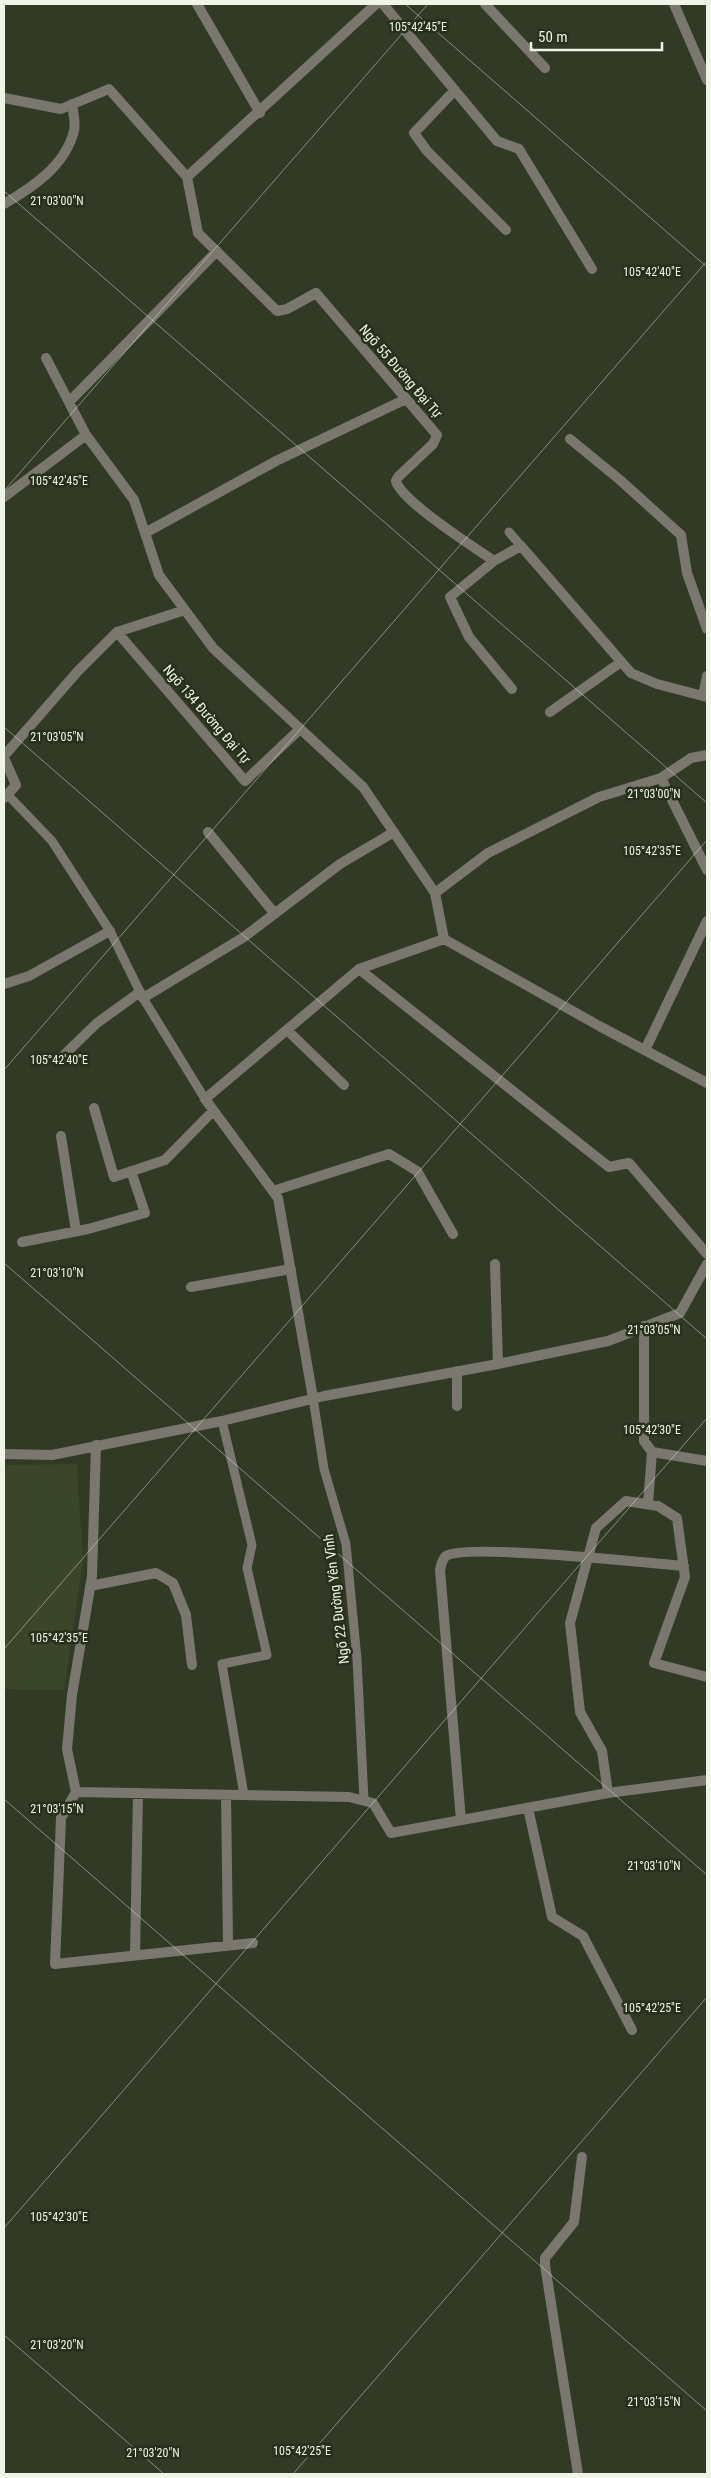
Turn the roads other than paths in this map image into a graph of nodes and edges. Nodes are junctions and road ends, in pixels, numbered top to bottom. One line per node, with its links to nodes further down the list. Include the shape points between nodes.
1 (197, 4): 11 (street)
2 (376, 4): 11 (street)
3 (383, 4): 8 (street)
4 (485, 4): 6 (street)
5 (674, 4): 7 (street)
6 (545, 68)
7 (707, 80)
8 (455, 90): 14 (street, via 414,133); 16 (street, via 497,141 519,149)
9 (4, 98): 10 (street, via 61,109)
10 (72, 104): 12 (street, via 110,89); 13 (street, via 74,130 63,156 33,186)
11 (260, 112): 12 (street)
12 (187, 177): 15 (street, via 198,233)
13 (4, 204)
14 (506, 230)
15 (217, 250): 18 (street, Ngõ 55 Đường Đại Tự, via 277,311 316,293); 19 (street)
16 (592, 269)
17 (46, 358): 19 (street)
18 (406, 399): 24 (street, via 276,460); 26 (street, Ngõ 55 Đường Đại Tự, via 437,434 437,439 398,476 397,487 419,507)
19 (69, 402): 20 (street)
20 (86, 435): 22 (street); 24 (street, via 134,500)
21 (570, 439): 28 (street, via 680,535 687,573)
22 (4, 497)
23 (509, 532): 25 (lane)
24 (145, 533): 27 (street, via 159,575)
25 (521, 546): 26 (street); 30 (street)
26 (494, 561): 32 (street, via 450,597 469,637)
27 (185, 610): 29 (street); 35 (street, via 213,648)
28 (707, 629)
29 (118, 632): 35 (street, Ngõ 134 Đường Đại Tự, via 245,781); 37 (street, via 78,672)
30 (621, 662): 33 (street, via 631,673 656,684); 34 (street)
31 (707, 676): 33 (street)
32 (512, 689)
33 (705, 697)
34 (550, 712)
35 (300, 729): 41 (street, via 363,788)
36 (707, 755): 38 (street, via 691,758)
37 (4, 757): 39 (street, via 16,785)
38 (660, 778): 42 (street); 43 (street, via 599,797 488,853)
39 (6, 796): 46 (lane, via 52,841)
40 (208, 832): 44 (street)
41 (394, 832): 43 (street); 44 (street, via 340,864)
42 (707, 870)
43 (435, 892): 47 (street)
44 (275, 914): 50 (street, via 244,937)
45 (707, 921): 52 (street)
46 (110, 931): 49 (street, via 30,976); 50 (lane)
47 (444, 939): 48 (street); 52 (street)
48 (359, 969): 51 (street); 65 (street, via 609,1167 629,1163)
49 (4, 984)
50 (141, 995): 53 (street, via 97,1023); 56 (lane)
51 (288, 1030): 55 (street); 56 (street)
52 (645, 1050): 54 (street)
53 (65, 1054)
54 (707, 1083)
55 (344, 1085)
56 (205, 1099): 58 (street)
57 (94, 1108): 60 (street, via 114,1177)
58 (213, 1111): 60 (street, via 165,1160); 61 (street)
59 (61, 1136): 62 (street)
60 (131, 1171): 62 (street, via 145,1213)
61 (273, 1191): 63 (street, via 389,1154 417,1171); 68 (street, via 278,1198)
62 (76, 1231): 64 (street)
63 (453, 1234)
64 (22, 1242)
65 (707, 1254)
66 (494, 1264): 71 (street)
67 (706, 1268): 70 (street, via 680,1312)
68 (291, 1269): 69 (street); 73 (street)
69 (191, 1286)
70 (644, 1326): 71 (street, via 608,1341); 77 (street, via 644,1440)
71 (498, 1364): 72 (street)
72 (457, 1371): 73 (street); 74 (street)
73 (313, 1398): 75 (street); 92 (lane, Ngõ 22 Đường Yên Vĩnh, via 324,1468 346,1544 357,1658)
74 (458, 1406)
75 (222, 1421): 76 (street); 91 (lane, via 252,1545 247,1568 266,1656 222,1664)
76 (96, 1445): 78 (street, via 52,1455); 83 (street)
77 (652, 1452): 79 (street); 80 (street)
78 (4, 1454)
79 (707, 1461)
80 (648, 1504): 81 (street, via 626,1500 596,1528); 82 (street, via 658,1506 677,1518)
81 (588, 1558): 82 (street); 89 (street, via 570,1623 580,1712 602,1751); 94 (street, via 498,1551 458,1553 443,1559 440,1570)
82 (684, 1566): 85 (street, via 685,1578 654,1663)
83 (90, 1586): 84 (street, via 156,1573 173,1583 186,1615); 87 (street, via 72,1695 67,1749)
84 (192, 1665)
85 (707, 1677)
86 (707, 1780): 89 (street)
87 (76, 1792): 88 (street); 97 (street, via 61,1818 55,1964)
88 (138, 1793): 90 (street); 97 (street)
89 (608, 1793): 93 (street)
90 (226, 1795): 91 (street); 96 (street)
91 (244, 1795): 92 (street)
92 (364, 1800): 94 (street, via 373,1803 391,1833)
93 (528, 1808): 94 (street); 98 (street, via 552,1917 583,1936)
94 (461, 1820)
95 (253, 1943): 96 (street)
96 (228, 1945): 97 (street)
97 (135, 1955)
98 (632, 2030)
99 (582, 2157): 100 (street, via 574,2222 545,2258)
100 (578, 2474)

